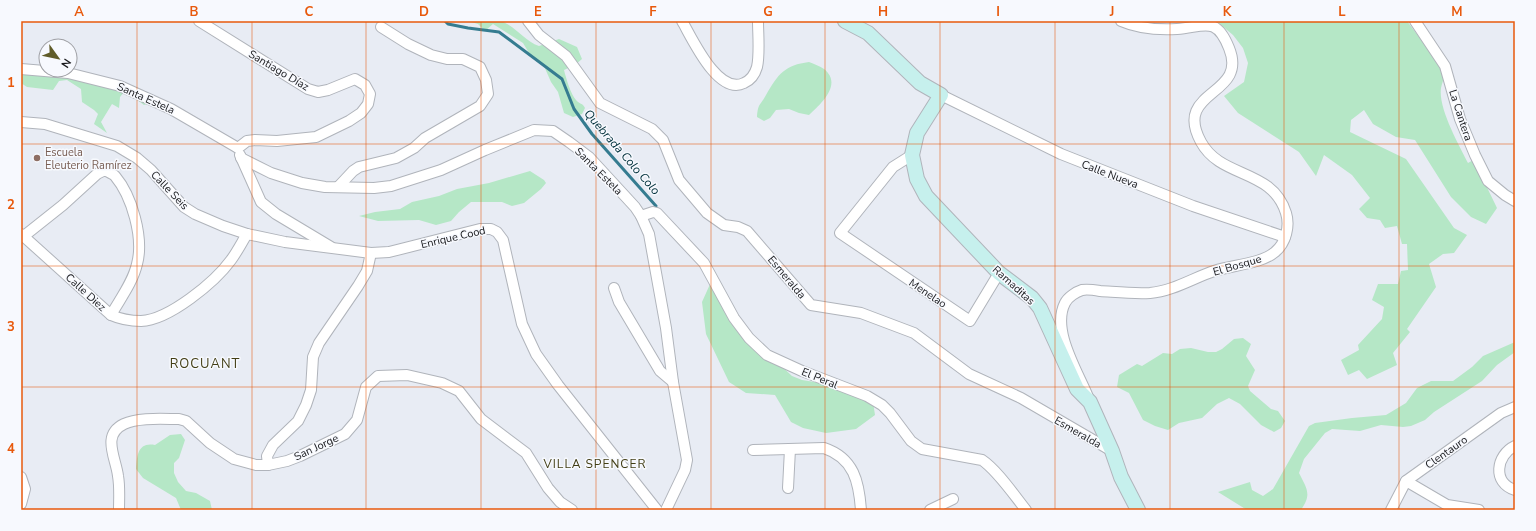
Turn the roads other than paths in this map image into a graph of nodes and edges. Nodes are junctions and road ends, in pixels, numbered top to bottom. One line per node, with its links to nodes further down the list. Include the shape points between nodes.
1 (199, 21): 12 (street, Santiago Díaz, via 308,88 318,92 355,79 365,85 370,94 368,104 361,114 316,137 247,141)
2 (528, 21): 32 (street, Esmeralda, via 539,35 566,56 600,103 652,129 663,140 679,180 707,213 724,225 747,231 811,306 861,313 914,333 969,374 1021,398)
3 (682, 21): 4 (street, via 711,68 730,84 740,85 751,79 757,65)
4 (758, 21)
5 (845, 21): 10 (street, via 868,33 920,83)
6 (1121, 21): 20 (street, via 1146,27 1178,29 1207,25 1219,30 1233,58 1232,71 1226,81 1200,105 1194,114 1194,124 1206,150 1222,164 1259,180 1272,189 1281,200 1288,222)
7 (1415, 21): 16 (street, La Cantera, via 1445,66 1460,119 1488,181)
8 (381, 27): 15 (street, via 431,55 446,59 463,59 480,67 486,80 488,94 480,106 414,148 396,158 359,167)
9 (21, 69): 12 (street, Santa Estela, via 68,73 120,86 183,115)
10 (941, 96): 13 (street, Ramaditas, via 917,133); 20 (street, Calle Nueva, via 1061,154 1193,206)
11 (21, 122): 18 (street, Calle Seis, via 45,124 117,146 151,170 184,207 202,217)
12 (238, 148): 14 (street)
13 (912, 155): 23 (street, Ramaditas, via 917,179 926,196); 23 (street, Menelao, via 893,168 840,233 970,321)
14 (241, 158): 15 (street, Santa Estela, via 271,173 302,183); 21 (street, via 261,202)
15 (338, 187): 17 (street, Santa Estela, via 391,186 441,170 534,130 553,131 589,157)
16 (1515, 201)
17 (641, 216): 26 (street, Santa Estela, via 650,234); 46 (street, El Peral, via 657,213 704,262 734,318 749,338 767,355 867,396 882,405 911,441 922,449 982,460)
18 (247, 234): 21 (street, Calle Seis); 25 (street, Calle Diez, via 231,261 184,304 142,321 119,319)
19 (23, 235): 25 (street, Calle Diez); 25 (street, via 63,205 96,174 105,170 114,175 129,200 140,249 132,278)
20 (1285, 237): 27 (street, El Bosque, via 1280,247 1265,258 1214,271 1171,288 1151,293 1084,290 1073,294 1065,302 1062,313 1064,343)
21 (334, 249): 22 (street, Calle Seis)
22 (371, 253): 33 (street, via 367,271 319,343 313,357 311,390 306,405 298,421 273,445 268,456); 42 (street, Enrique Cood, via 390,252 480,229 497,232 506,251 522,324 536,354)
23 (999, 273): 27 (street, Ramaditas, via 1032,298 1040,308 1077,389)
24 (614, 288): 26 (street, via 619,302 660,371)
25 (111, 315)
26 (673, 382): 43 (street, Santa Estela, via 687,460 685,470)
27 (1090, 402): 32 (street, Ramaditas)
28 (1515, 407): 35 (street, Clentauro, via 1501,413)
29 (1515, 446): 37 (street, via 1509,449 1501,461 1499,471 1500,480)
30 (790, 449): 31 (street); 36 (street); 44 (street, via 824,448 845,460 860,491)
31 (753, 450)
32 (1112, 451): 47 (street, Ramaditas, via 1121,477)
33 (268, 465): 40 (street, San Jorge, via 256,466 234,459 179,418 124,424 117,428 111,442 111,451 118,470); 41 (street, San Jorge, via 300,456 345,434 357,420 366,387 378,376 407,375 442,383 459,391 481,419 526,453 548,488 560,502)
34 (21, 477): 39 (street, via 25,489)
35 (1406, 481): 48 (street, Clentauro); 49 (street, via 1447,505)
36 (788, 488)
37 (1515, 490)
38 (952, 499): 45 (street)
39 (21, 504)
40 (119, 510)
41 (572, 510)
42 (657, 510)
43 (666, 510)
44 (861, 510)
45 (930, 510)
46 (1026, 510)
47 (1138, 510)
48 (1391, 510)
49 (1479, 510)

